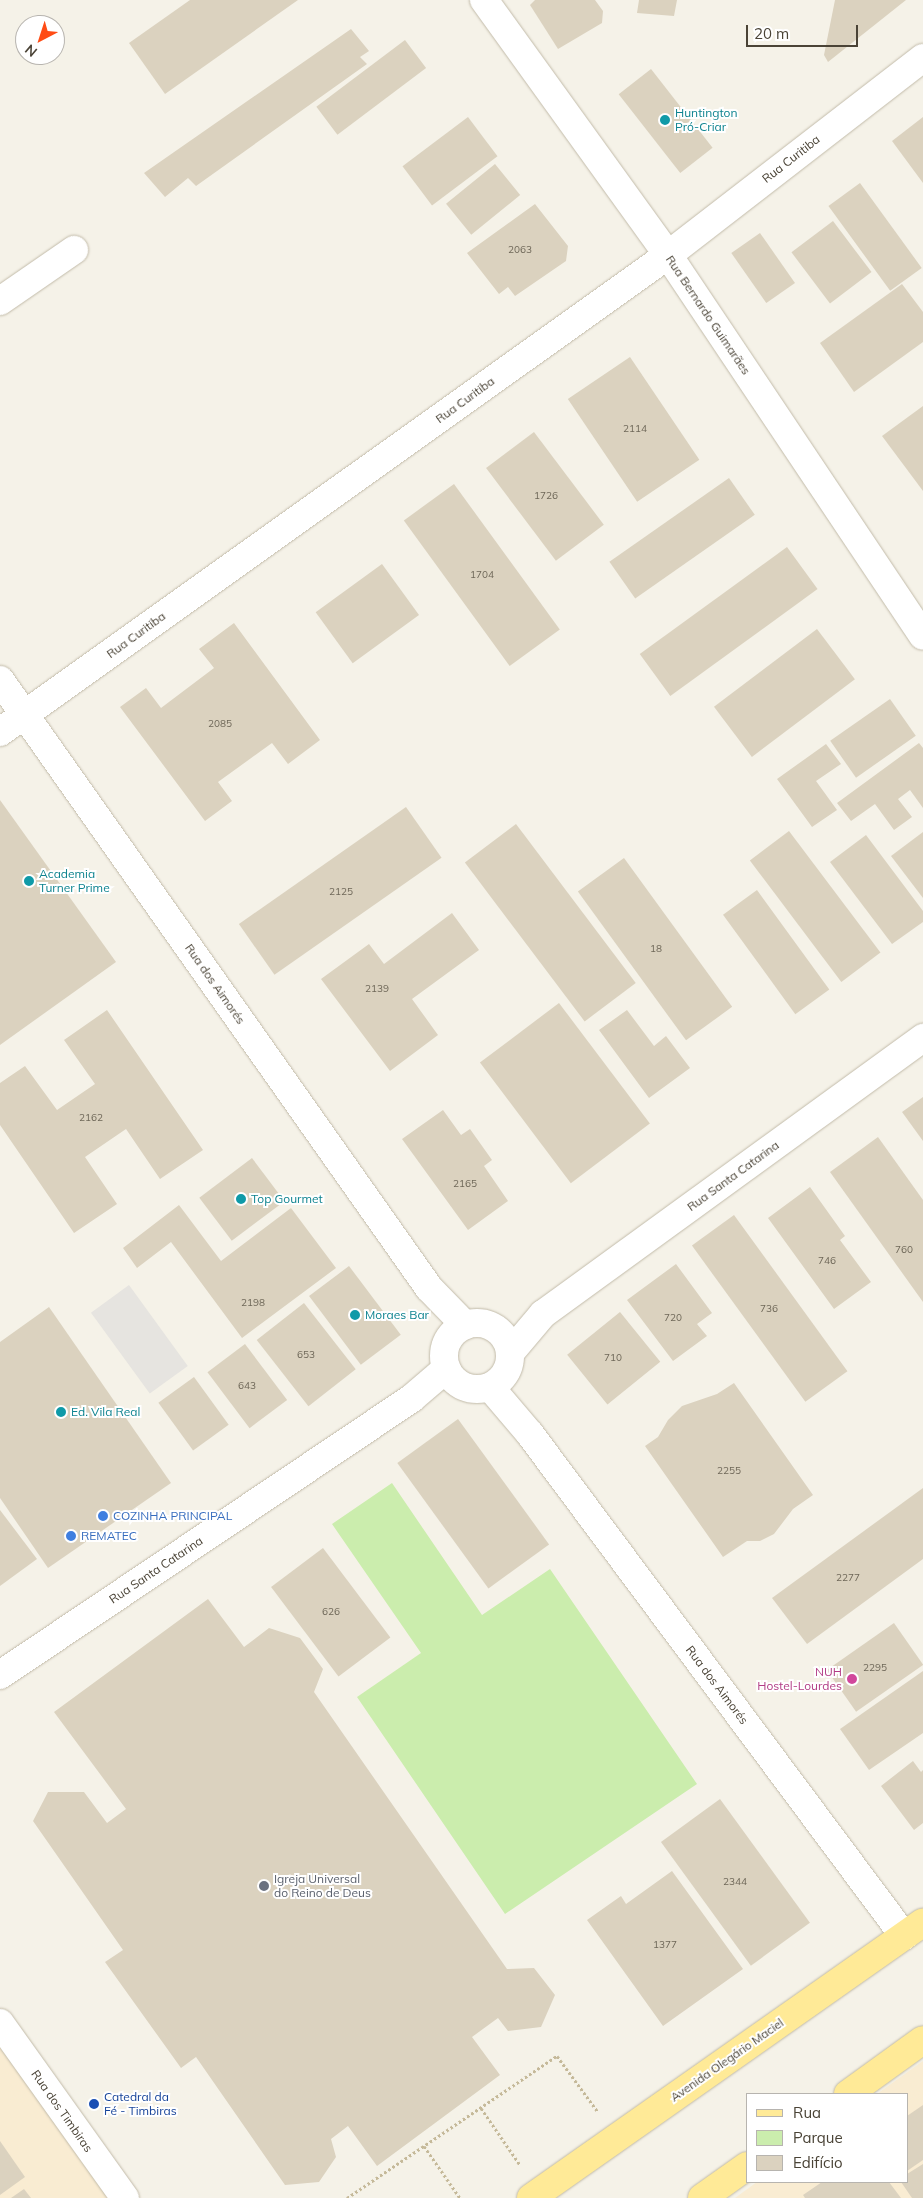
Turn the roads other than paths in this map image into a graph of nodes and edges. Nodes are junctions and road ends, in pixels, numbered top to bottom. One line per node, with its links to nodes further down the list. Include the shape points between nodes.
1 (484, 0): 4 (street, Rua Bernardo Guimarães)
2 (923, 58): 4 (street, Rua Curitiba)
3 (74, 250): 5 (street)
4 (668, 254): 6 (street, Rua Bernardo Guimarães); 8 (street, Rua Curitiba)
5 (0, 301)
6 (923, 636)
7 (0, 680): 8 (street, Rua dos Aimorés)
8 (25, 714): 9 (street, Rua Curitiba); 11 (street, Rua dos Aimorés)
9 (0, 732)
10 (923, 1038): 12 (street, Rua Santa Catarina, via 543,1314)
11 (458, 1330): 12 (street, via 482,1323); 13 (street, via 444,1352)
12 (501, 1362): 13 (street, via 473,1389); 15 (street, Rua dos Aimorés, via 530,1434)
13 (451, 1376): 14 (street, Rua Santa Catarina, via 412,1398)
14 (0, 1675)
15 (913, 1929): 21 (main road, Avenida Olegário Maciel)
16 (0, 2023): 20 (street, Rua dos Timbiras)
17 (923, 2040): 18 (main road)
18 (849, 2093)
19 (746, 2167): 22 (main road)
20 (125, 2198)
21 (531, 2198)
22 (702, 2198)

